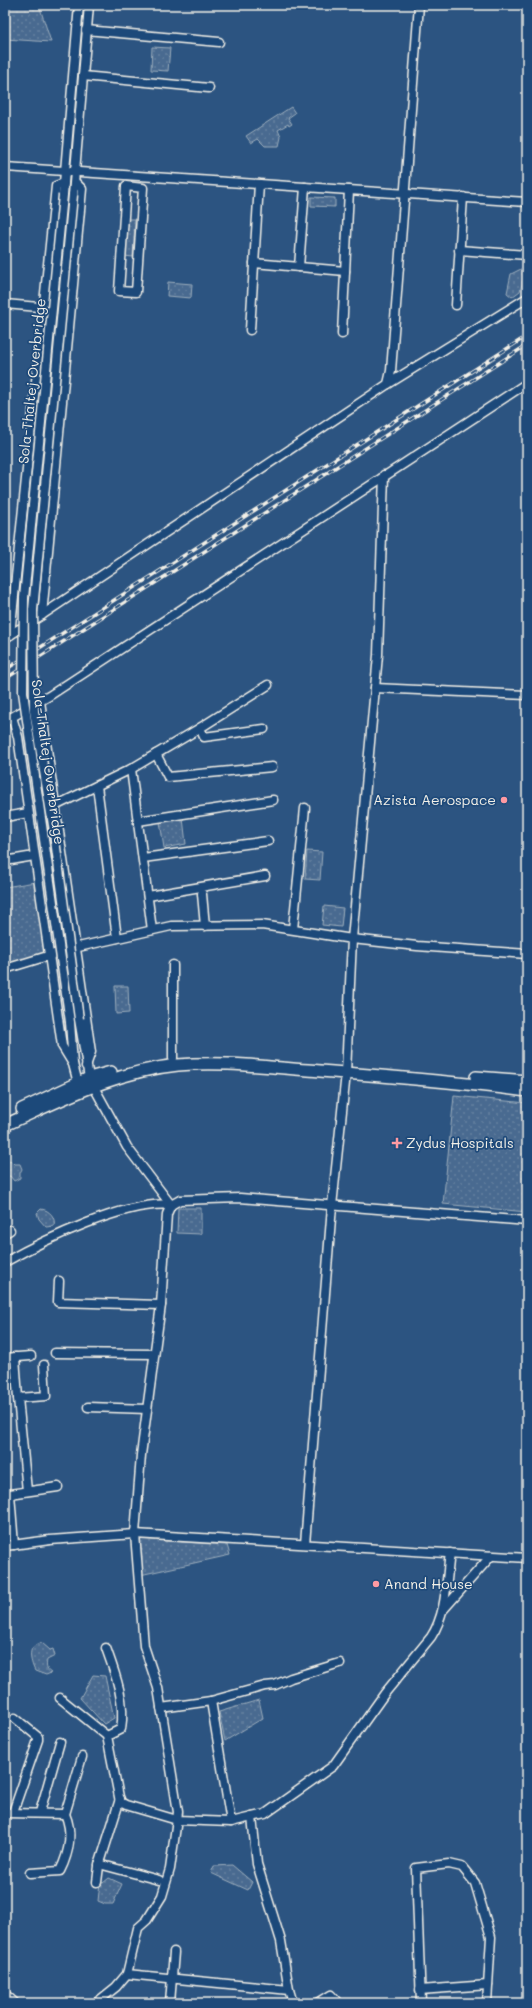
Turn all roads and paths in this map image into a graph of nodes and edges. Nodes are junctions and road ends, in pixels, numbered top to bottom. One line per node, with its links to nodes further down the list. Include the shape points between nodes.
1 (79, 5): 9 (street, Sola-Thaltej Overbridge)
2 (89, 5): 4 (street, Sola-Thaltej Overbridge)
3 (419, 5): 18 (street)
4 (86, 30): 5 (street); 6 (street, Sola-Thaltej Overbridge)
5 (219, 42)
6 (83, 76): 7 (street); 10 (street, Sola-Thaltej Overbridge)
7 (210, 88)
8 (5, 167): 9 (street)
9 (66, 171): 10 (street); 13 (street, Sola-Thaltej Overbridge)
10 (76, 171): 11 (street); 12 (street, Sola-Thaltej Overbridge)
11 (133, 176): 14 (street); 15 (street)
12 (74, 182): 35 (street, via 82,189); 73 (street, Sola-Thaltej Overbridge, bridge, via 33,610 34,711 53,825)
13 (64, 183): 29 (street, Sola-Thaltej Overbridge, bridge); 29 (street, via 56,186)
14 (259, 184): 16 (street); 23 (street)
15 (132, 187): 15 (street, via 126,186 119,291 136,292 143,188)
16 (305, 187): 17 (street); 24 (street)
17 (350, 190): 18 (street); 25 (street)
18 (404, 194): 19 (street); 33 (street)
19 (463, 197): 20 (street); 21 (street)
20 (527, 202)
21 (460, 250): 22 (street); 28 (street)
22 (527, 255)
23 (254, 263): 24 (street); 30 (street)
24 (299, 267): 25 (street)
25 (345, 270): 31 (street)
26 (527, 298): 33 (street)
27 (5, 304): 29 (street)
28 (456, 305)
29 (48, 307): 36 (street); 72 (street, Sola-Thaltej Overbridge, bridge, via 24,598 23,692)
30 (250, 330)
31 (342, 334)
32 (527, 383): 34 (street)
33 (388, 384): 35 (street)
34 (384, 475): 38 (street); 40 (street)
35 (42, 615): 36 (street)
36 (8, 636)
37 (268, 685): 42 (street)
38 (375, 688): 39 (street); 65 (street)
39 (527, 695)
40 (40, 701): 41 (street); 49 (street)
41 (8, 719): 51 (street, via 18,737)
42 (200, 728): 43 (street, via 204,738); 44 (street)
43 (264, 729)
44 (156, 754): 45 (street, via 168,777); 46 (street)
45 (272, 767)
46 (131, 769): 47 (street); 53 (street)
47 (97, 786): 49 (street); 64 (street)
48 (273, 800): 53 (street)
49 (56, 806): 66 (street)
50 (305, 808): 62 (street)
51 (28, 813): 52 (street); 55 (street)
52 (5, 817)
53 (138, 821): 56 (street)
54 (268, 841): 56 (street)
55 (34, 856): 57 (street); 68 (street)
56 (143, 858): 60 (street)
57 (5, 861)
58 (265, 876): 60 (street)
59 (202, 894): 61 (street)
60 (148, 896): 63 (street)
61 (205, 926): 62 (street, via 262,925); 63 (street, via 171,926)
62 (293, 929): 65 (street)
63 (152, 930): 64 (street)
64 (117, 938): 66 (street)
65 (352, 939): 67 (street); 74 (street)
66 (74, 948): 68 (street); 73 (street, via 91,1052)
67 (527, 954)
68 (49, 956): 70 (street); 72 (street, via 62,1046)
69 (173, 965): 71 (street)
70 (5, 969)
71 (173, 1058): 74 (main road, via 210,1057); 76 (main road)
72 (74, 1064): 77 (street, Sola-Thaltej Overbridge)
73 (86, 1066): 76 (street, Sola-Thaltej Overbridge)
74 (346, 1070): 75 (main road); 76 (main road, via 178,1065); 78 (main road); 82 (street)
75 (527, 1081)
76 (91, 1082): 77 (main road); 81 (street, Sola-Thaltej Overbridge, via 127,1148)
77 (79, 1087): 79 (main road); 80 (main road)
78 (527, 1090)
79 (5, 1117)
80 (5, 1125)
81 (171, 1205): 82 (street, via 180,1200 240,1198); 84 (street, via 141,1207 99,1219 47,1240); 86 (street, via 167,1214)
82 (332, 1206): 83 (street); 101 (street)
83 (527, 1221)
84 (5, 1262)
85 (59, 1281): 86 (street, via 58,1302)
86 (161, 1306): 88 (street)
87 (55, 1353): 88 (street)
88 (154, 1354): 95 (street)
89 (31, 1356): 90 (street)
90 (15, 1357): 91 (street); 93 (street)
91 (5, 1358)
92 (44, 1365): 93 (street, via 46,1396)
93 (18, 1398): 97 (street)
94 (88, 1407): 95 (street)
95 (147, 1409): 99 (street)
96 (58, 1487): 97 (street)
97 (27, 1491): 98 (street)
98 (7, 1494): 100 (street)
99 (135, 1534): 100 (street); 101 (street); 111 (street, via 144,1646 158,1688)
100 (14, 1544): 102 (street)
101 (305, 1544): 103 (street)
102 (5, 1546)
103 (450, 1553): 104 (street); 106 (street)
104 (491, 1556): 105 (street); 106 (street)
105 (527, 1558)
106 (442, 1611): 120 (street, via 437,1628 431,1637 385,1693 332,1766 278,1806 265,1814)
107 (106, 1648): 113 (street, via 114,1670 123,1716 121,1729)
108 (340, 1663): 110 (street, via 275,1685)
109 (60, 1698): 113 (street)
110 (211, 1701): 111 (street); 122 (street)
111 (161, 1708): 121 (street, via 178,1812)
112 (15, 1718): 117 (street, via 38,1737 38,1740)
113 (107, 1736): 116 (street)
114 (60, 1742): 118 (street)
115 (82, 1757): 119 (street)
116 (120, 1799): 121 (street, via 120,1802 126,1805); 123 (street)
117 (9, 1812): 118 (street)
118 (40, 1812): 119 (street)
119 (65, 1814): 124 (street, via 71,1832 60,1871)
120 (252, 1817): 122 (street); 131 (street, via 257,1864 281,1941)
121 (177, 1820): 122 (street); 128 (street, via 170,1869 162,1896 147,1920 138,1928)
122 (231, 1822)
123 (99, 1864): 125 (street); 126 (street)
124 (30, 1873)
125 (159, 1880)
126 (97, 1882)
127 (174, 1952): 129 (street)
128 (127, 1974): 129 (street); 135 (street)
129 (171, 1979): 131 (street); 136 (street)
130 (488, 1985): 132 (street); 132 (street, via 491,1937 475,1883 462,1867 449,1864 416,1868); 141 (street)
131 (289, 1990): 137 (street)
132 (420, 1990): 140 (street)
133 (5, 1994): 134 (street)
134 (16, 2003)
135 (96, 2003)
136 (170, 2003)
137 (293, 2003)
138 (318, 2003): 139 (street, via 331,1995)
139 (338, 2003)
140 (421, 2003)
141 (487, 2003)

